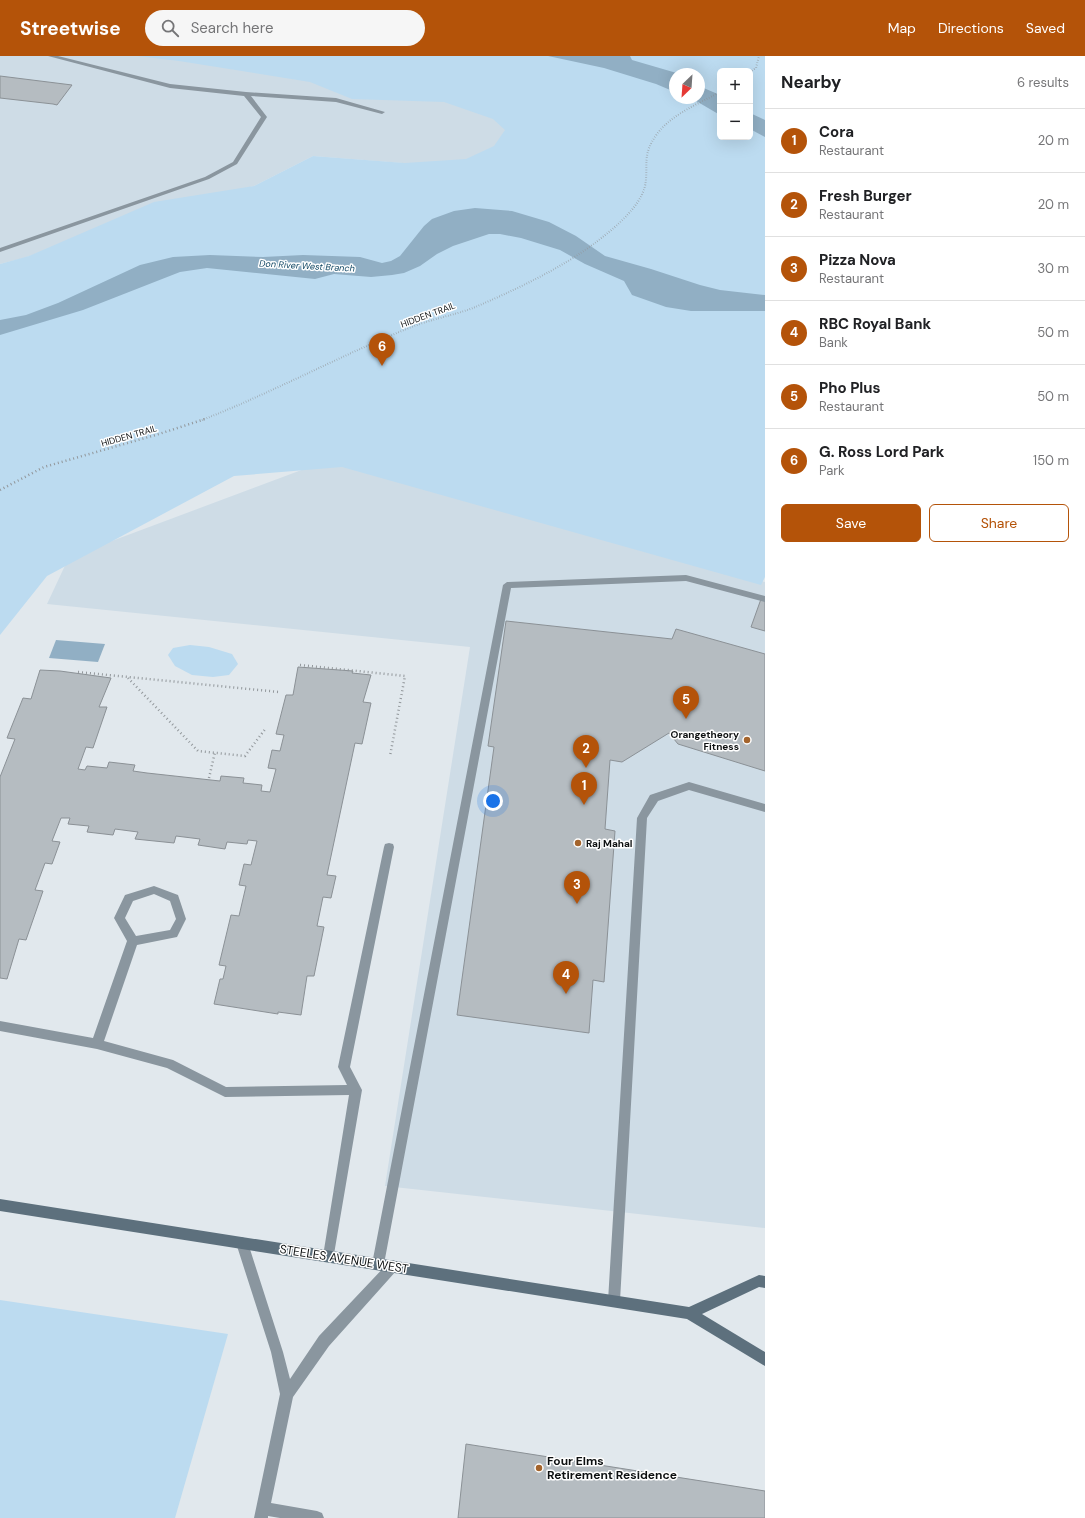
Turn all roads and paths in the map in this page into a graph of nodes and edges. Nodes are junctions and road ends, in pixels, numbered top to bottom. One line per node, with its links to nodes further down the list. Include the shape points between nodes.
1 (52, 56): 4 (lane, via 170,86)
2 (759, 56): 3 (path)
3 (753, 70)
4 (246, 94): 6 (lane, via 336,100); 7 (lane, via 264,117 235,163 207,178)
5 (717, 94): 8 (path, HIDDEN TRAIL, via 670,119 648,149 645,185 641,198 630,212 595,243 558,268 472,308 415,326 204,419 44,467)
6 (382, 112)
7 (0, 250)
8 (0, 490)
9 (765, 599): 27 (lane, via 686,578 507,585)
10 (300, 665): 16 (path, via 405,676)
11 (78, 672): 12 (path)
12 (127, 677): 13 (path); 15 (path, via 198,751)
13 (279, 692)
14 (266, 728): 15 (path, via 245,756)
15 (215, 752): 17 (path)
16 (390, 756)
17 (209, 778)
18 (765, 808): 30 (lane, via 689,786 654,798 642,818)
19 (388, 847): 23 (lane, via 344,1067)
20 (133, 942): 20 (lane, via 172,934 181,919 174,898 154,890 129,898 119,918); 22 (lane)
21 (0, 1026): 22 (lane)
22 (97, 1044): 23 (lane, via 169,1064 225,1092)
23 (356, 1090): 26 (lane)
24 (0, 1205): 25 (main road, STEELES AVENUE WEST)
25 (242, 1243): 26 (main road, STEELES AVENUE WEST); 33 (lane, via 277,1352)
26 (329, 1256): 27 (main road, STEELES AVENUE WEST)
27 (378, 1264): 28 (main road, STEELES AVENUE WEST)
28 (393, 1266): 30 (main road, STEELES AVENUE WEST); 33 (lane, via 324,1341)
29 (765, 1282): 31 (main road, via 758,1281)
30 (614, 1301): 31 (main road, STEELES AVENUE WEST)
31 (689, 1313): 32 (main road, STEELES AVENUE WEST)
32 (765, 1359)
33 (286, 1394): 34 (lane)
34 (262, 1513): 35 (lane)
35 (317, 1518)

